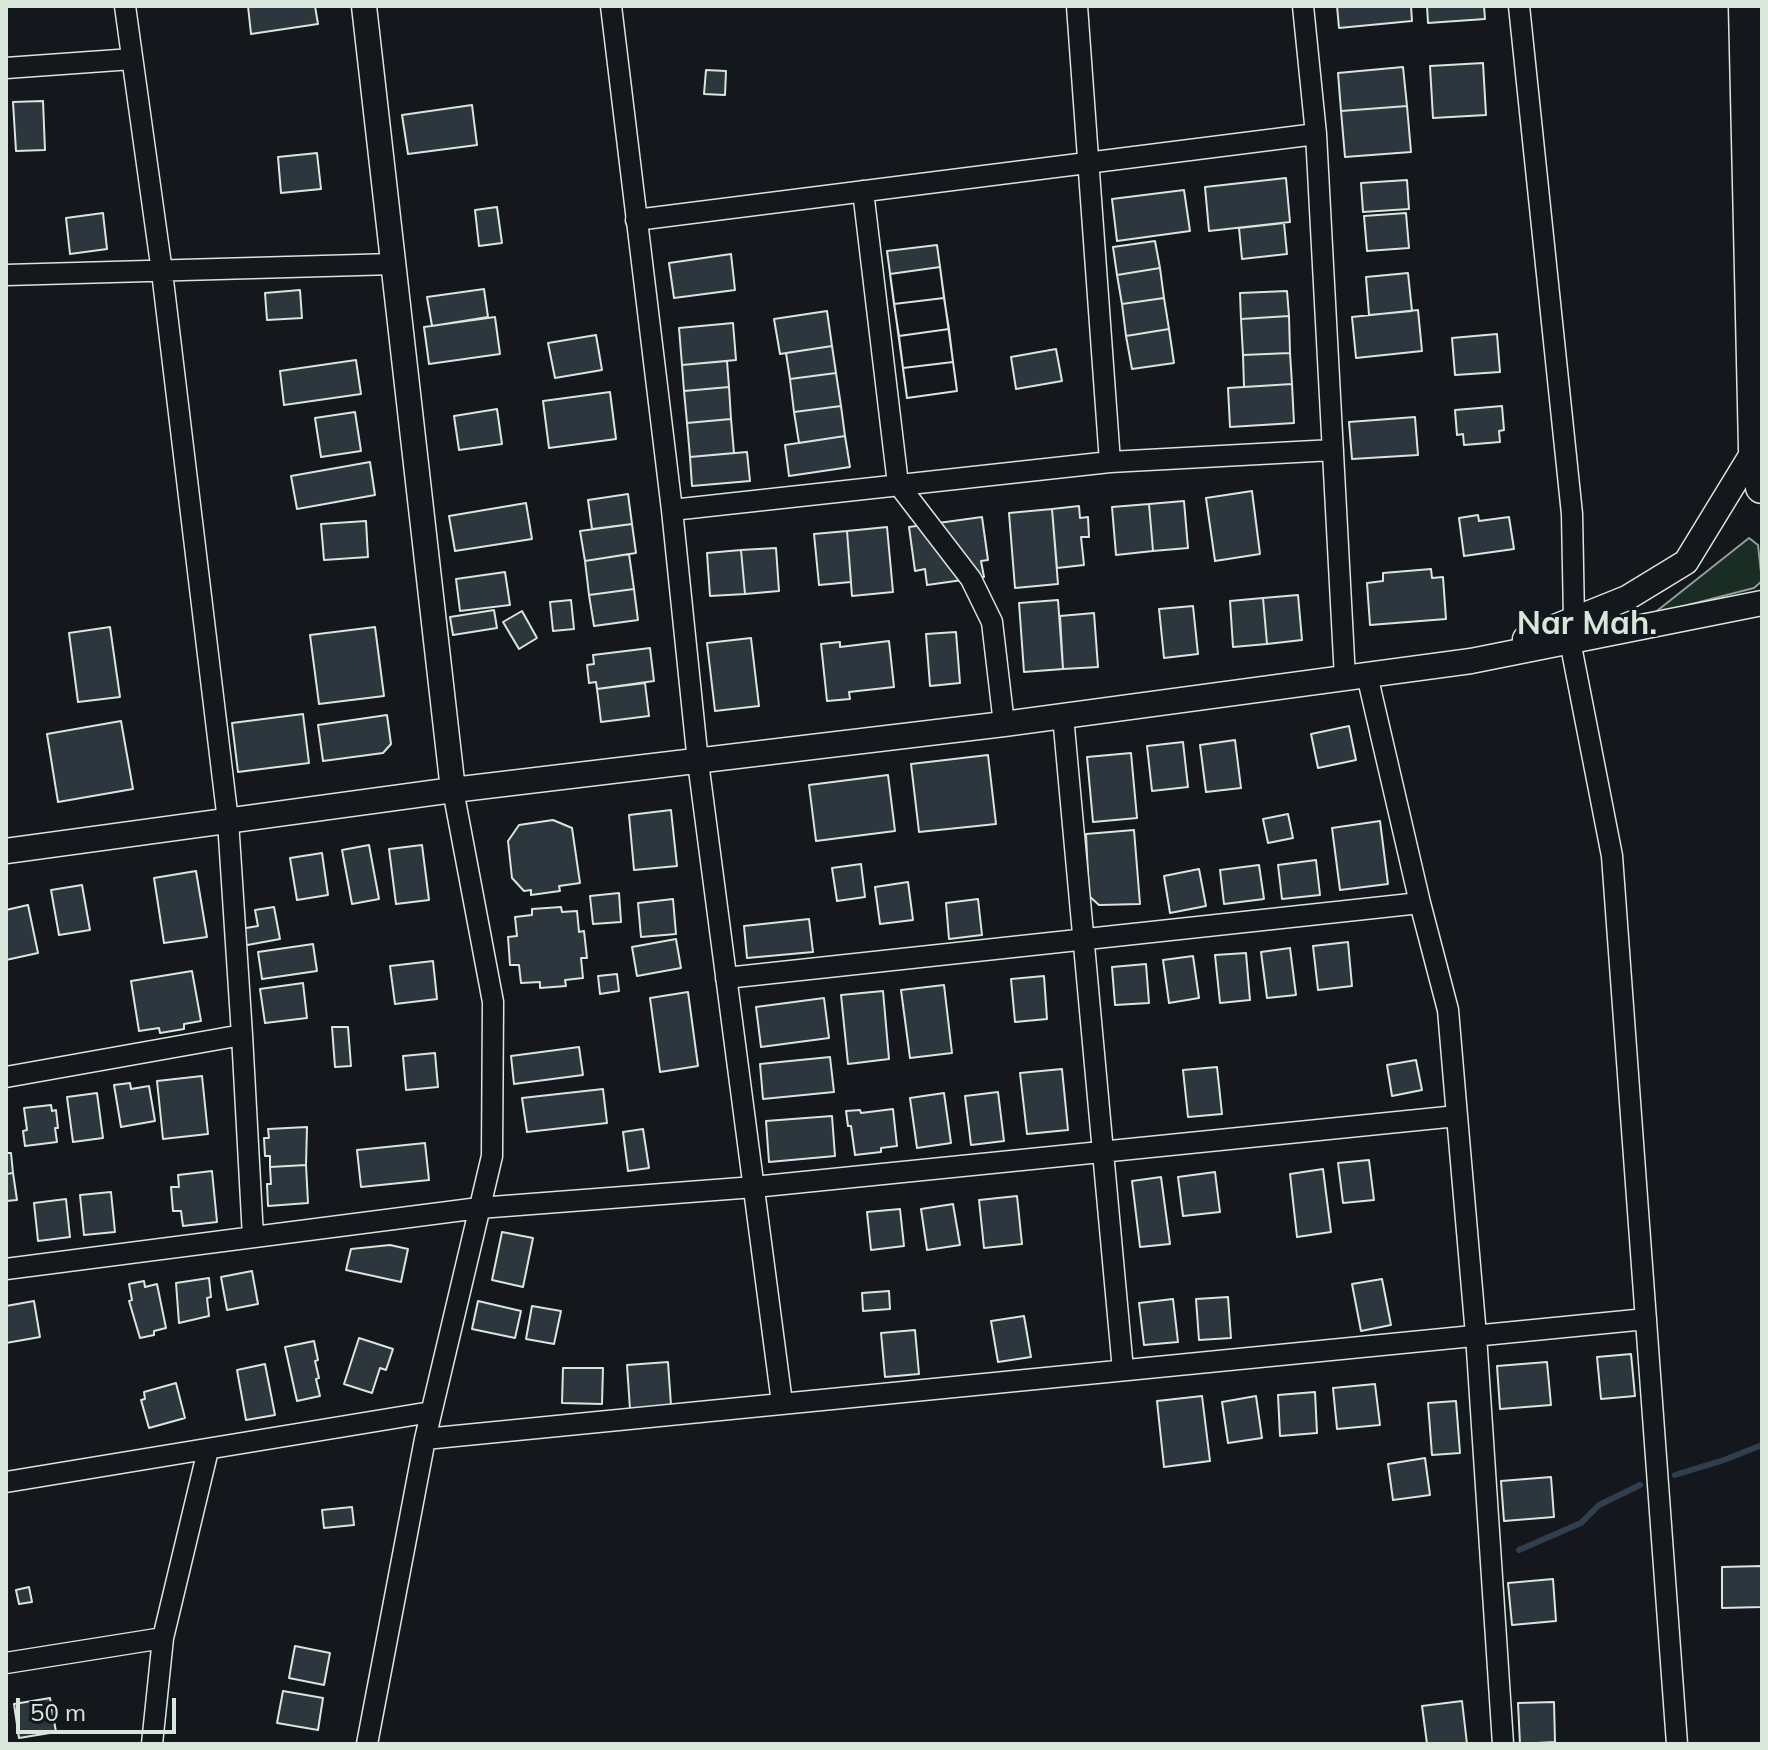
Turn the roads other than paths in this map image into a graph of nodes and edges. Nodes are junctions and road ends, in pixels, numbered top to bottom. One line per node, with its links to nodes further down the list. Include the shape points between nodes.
1 (125, 6): 8 (street)
2 (364, 6): 14 (street)
3 (611, 6): 13 (street)
4 (1077, 6): 11 (street)
5 (1303, 6): 10 (street)
6 (1519, 6): 24 (street, via 1572,514)
7 (1745, 6): 17 (highway)
8 (132, 59): 9 (street); 15 (street)
9 (6, 68)
10 (1316, 134): 11 (street); 18 (street)
11 (1088, 162): 12 (street); 19 (street)
12 (863, 191): 13 (street); 20 (street)
13 (636, 220): 22 (street)
14 (394, 264): 15 (street); 29 (street)
15 (162, 272): 16 (street); 30 (street)
16 (6, 275)
17 (1758, 448): 21 (highway); 24 (street, via 1686,562)
18 (1333, 450): 19 (street); 25 (street)
19 (1110, 462): 20 (street)
20 (898, 484): 22 (street); 27 (street, via 971,579 992,622)
21 (1762, 487)
22 (672, 510): 28 (street)
23 (1762, 603): 24 (street)
24 (1572, 630): 25 (street, via 1471,661); 43 (street, via 1612,856)
25 (1356, 677): 26 (street); 32 (street)
26 (1063, 716): 27 (street); 33 (street)
27 (1004, 724): 28 (street)
28 (698, 762): 29 (street); 34 (street)
29 (453, 790): 30 (street); 40 (street, via 493,1002 492,1156)
30 (228, 821): 31 (street); 35 (street)
31 (6, 851)
32 (1420, 903): 33 (street); 37 (street, via 1448,1010)
33 (1083, 939): 34 (street); 38 (street)
34 (726, 978): 39 (street)
35 (242, 1035): 36 (street); 41 (street)
36 (6, 1077)
37 (1457, 1116): 38 (street); 44 (street)
38 (1103, 1150): 39 (street); 45 (street)
39 (754, 1187): 40 (street); 46 (street)
40 (479, 1208): 41 (street); 47 (street)
41 (253, 1237): 42 (street)
42 (6, 1269)
43 (1646, 1319): 44 (street); 56 (street)
44 (1476, 1335): 45 (street); 55 (street)
45 (1123, 1370): 46 (street)
46 (782, 1403): 48 (street)
47 (431, 1412): 48 (street); 49 (street)
48 (425, 1439): 54 (street)
49 (208, 1450): 50 (street); 51 (street)
50 (6, 1482)
51 (163, 1638): 52 (street); 53 (street)
52 (6, 1663)
53 (152, 1744)
54 (367, 1744)
55 (1503, 1744)
56 (1677, 1744)

